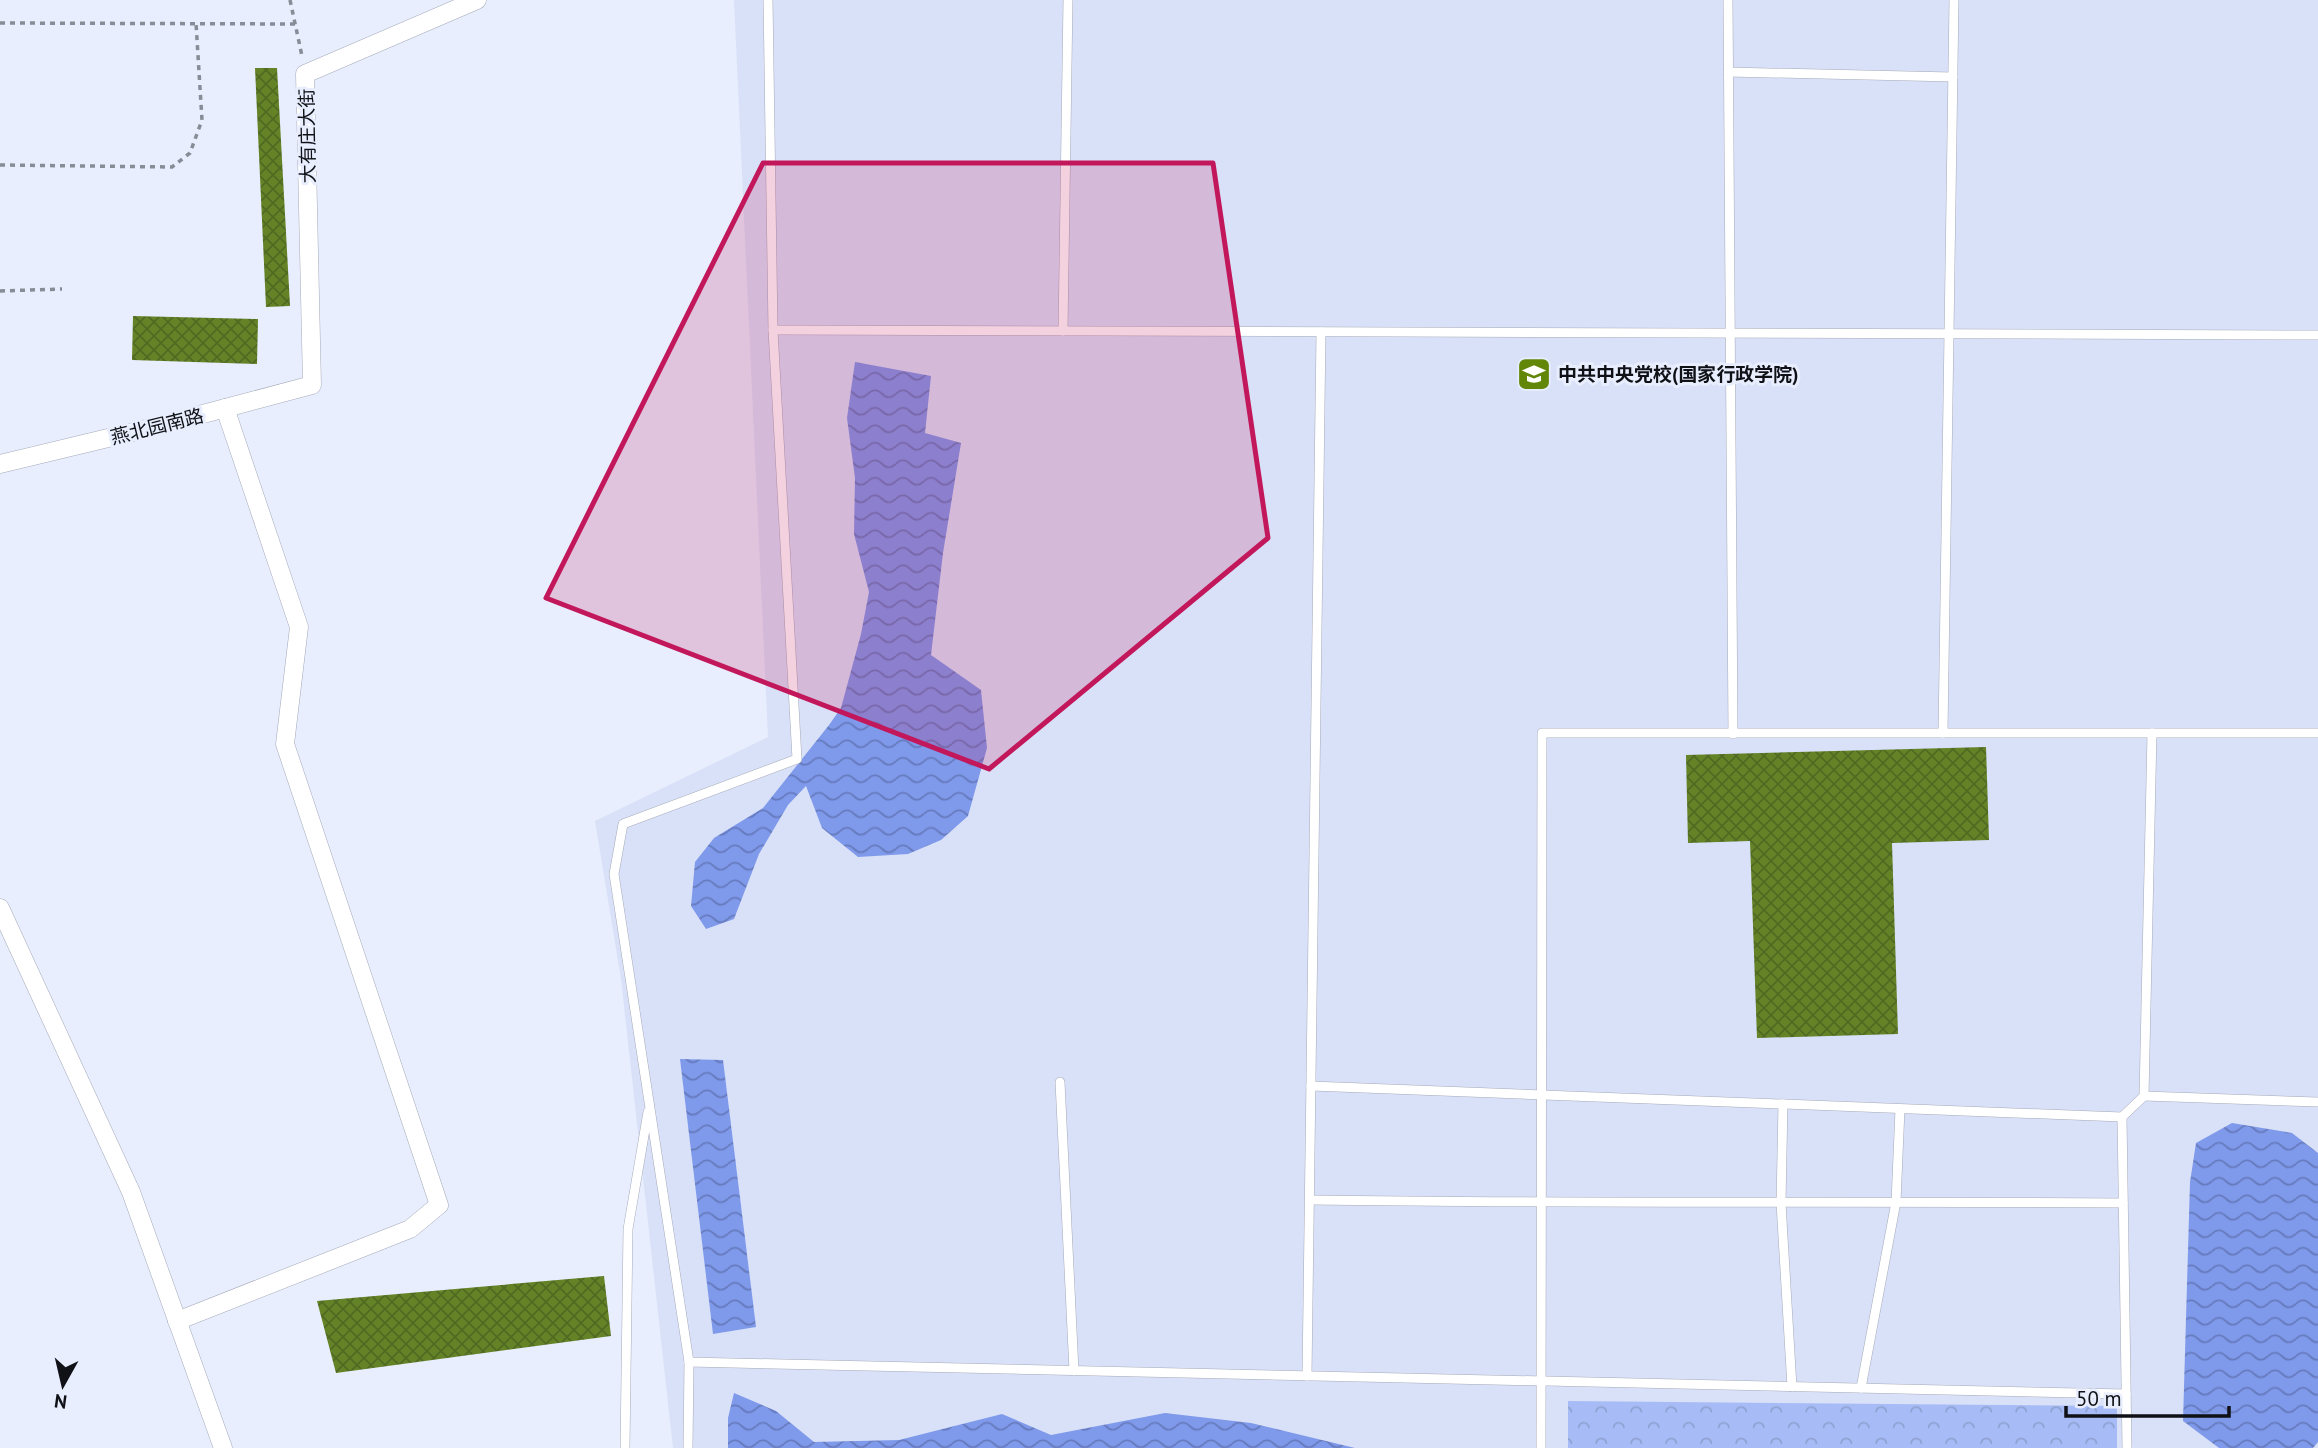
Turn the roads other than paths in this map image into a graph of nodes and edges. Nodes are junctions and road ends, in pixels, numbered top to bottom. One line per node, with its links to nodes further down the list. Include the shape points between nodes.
1 (477, 0): 14 (street, 大有庄大街, via 305,74)
2 (768, 0): 8 (lane)
3 (1068, 0): 9 (lane)
4 (1728, 0): 6 (lane)
5 (1954, 0): 7 (lane)
6 (1728, 72): 7 (lane); 11 (lane)
7 (1953, 77): 12 (lane)
8 (773, 330): 9 (lane); 28 (lane, via 797,759 623,824 614,874)
9 (1063, 331): 10 (lane)
10 (1321, 332): 11 (lane); 24 (lane)
11 (1730, 333): 12 (lane); 20 (lane)
12 (1950, 334): 13 (lane); 17 (lane)
13 (2318, 335)
14 (313, 385): 15 (street, 燕北园南路)
15 (225, 408): 16 (street, 燕北园南路); 37 (street, via 299,626 285,744 439,1205 410,1229)
16 (0, 464)
17 (1943, 733): 18 (lane); 20 (lane)
18 (2152, 733): 19 (lane); 26 (lane)
19 (2318, 733)
20 (1733, 734): 25 (lane, via 1542,733)
21 (0, 908): 22 (street)
22 (5, 933): 37 (street, via 131,1192)
23 (1060, 1082): 39 (lane)
24 (1311, 1086): 25 (lane); 32 (lane)
25 (1542, 1096): 29 (lane); 36 (lane)
26 (2144, 1096): 27 (lane); 31 (lane)
27 (2318, 1102)
28 (649, 1104): 38 (lane); 46 (lane, via 628,1229)
29 (1783, 1104): 30 (lane); 34 (lane)
30 (1900, 1109): 31 (lane); 33 (lane)
31 (2122, 1116): 35 (lane)
32 (1310, 1200): 36 (lane); 40 (lane)
33 (1896, 1202): 34 (lane); 35 (lane); 43 (lane)
34 (1781, 1203): 36 (lane); 42 (lane)
35 (2123, 1203): 44 (lane)
36 (1542, 1204): 41 (lane)
37 (177, 1321): 45 (street)
38 (689, 1362): 39 (lane); 47 (lane)
39 (1074, 1371): 40 (lane)
40 (1307, 1376): 41 (lane)
41 (1542, 1382): 42 (lane); 48 (lane)
42 (1792, 1387): 43 (lane)
43 (1861, 1388): 44 (lane)
44 (2126, 1394): 49 (lane)
45 (223, 1448)
46 (625, 1448)
47 (688, 1448)
48 (1541, 1448)
49 (2127, 1448)

